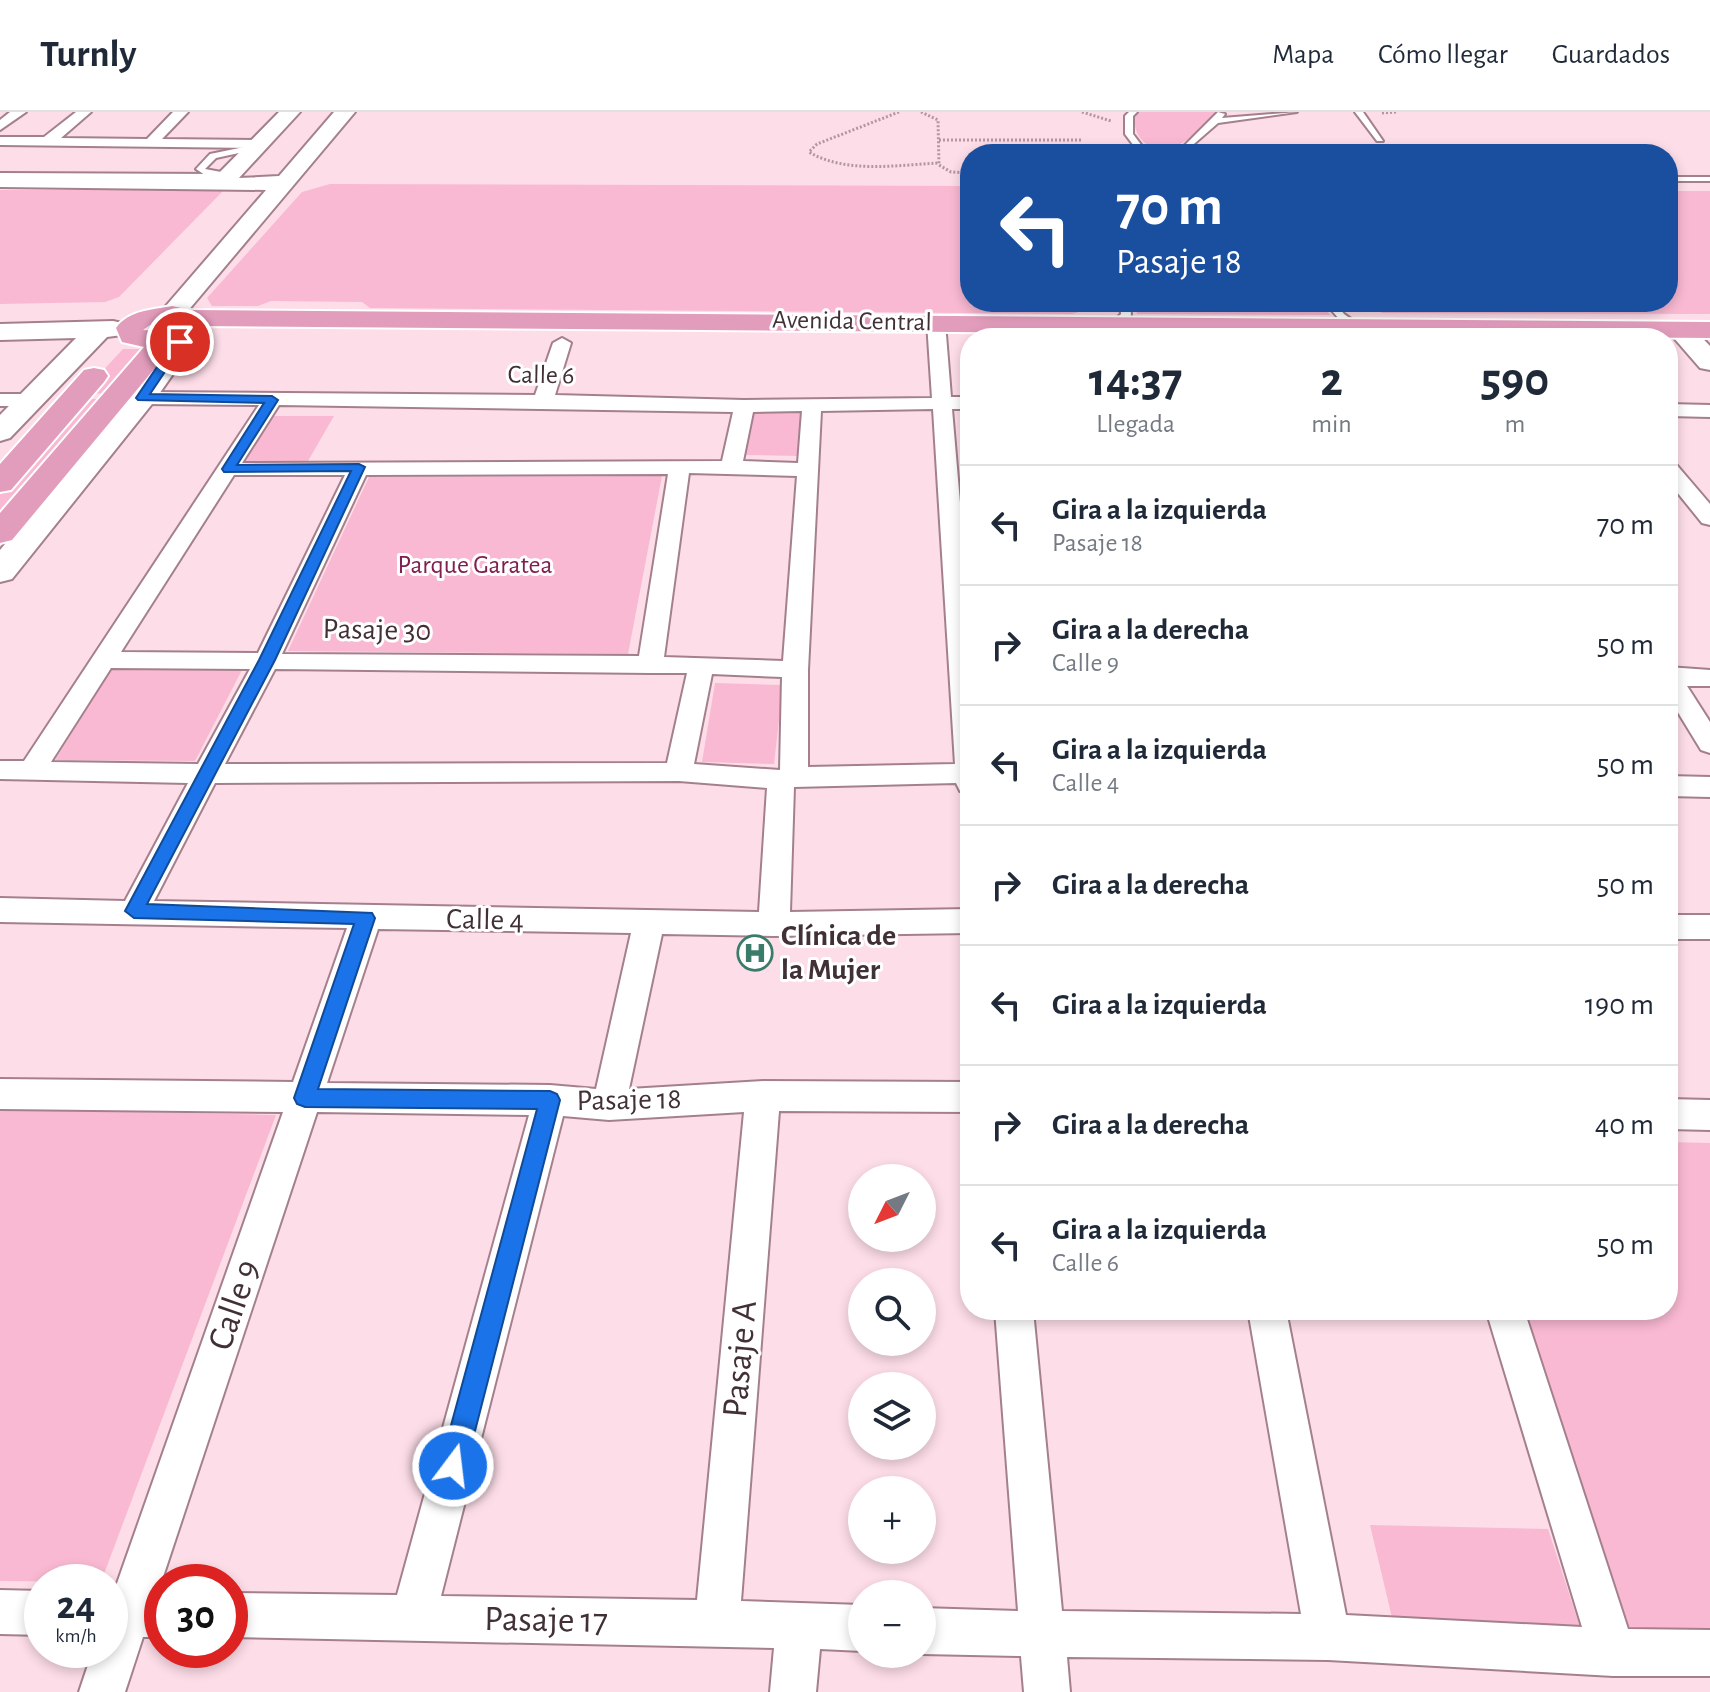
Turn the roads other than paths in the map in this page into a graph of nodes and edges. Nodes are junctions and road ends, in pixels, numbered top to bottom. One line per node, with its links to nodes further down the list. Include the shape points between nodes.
1 (19, 112): 11 (street)
2 (84, 112): 14 (street)
3 (181, 112): 15 (street)
4 (290, 112): 18 (main road)
5 (1133, 112): 16 (lane, via 1129,134)
6 (1222, 112): 10 (lane)
7 (1293, 112): 10 (lane)
8 (1359, 112): 12 (lane)
9 (340, 117): 18 (main road); 23 (main road)
10 (1217, 121): 17 (lane)
11 (0, 126)
12 (1380, 139)
13 (0, 141): 14 (street)
14 (47, 142): 15 (street)
15 (150, 143): 18 (street)
16 (1138, 144)
17 (1187, 144)
18 (255, 146): 19 (main road); 19 (lane, via 213,156 200,169)
19 (226, 178): 22 (main road); 23 (main road, via 240,185)
20 (1678, 179): 21 (lane)
21 (1710, 179)
22 (0, 180)
23 (287, 182): 27 (main road)
24 (1338, 312): 26 (lane)
25 (1120, 313): 26 (main road, Avenida Central); 28 (main road, Avenida Central)
26 (1355, 326): 29 (main road, Avenida Central)
27 (174, 328): 32 (main road, via 145,340); 34 (main road, Avenida Central); 36 (main road, Avenida Central); 39 (main road, via 181,343); 60 (main road)
28 (996, 328)
29 (1401, 328)
30 (0, 332): 31 (main road)
31 (97, 332): 32 (main road); 41 (main road)
32 (130, 332): 57 (main road)
33 (960, 332): 34 (main road, Avenida Central)
34 (938, 335): 36 (main road, Avenida Central); 37 (main road, Avenida Central); 44 (street)
35 (1678, 341): 38 (main road, Avenida Central)
36 (562, 343): 43 (street)
37 (960, 343)
38 (1708, 348)
39 (142, 398): 42 (street, Calle 6); 61 (main road)
40 (0, 400): 41 (street)
41 (30, 400): 50 (main road)
42 (272, 400): 43 (street, Calle 6); 54 (street)
43 (543, 401): 47 (street, Calle 6)
44 (940, 403): 45 (street, Calle 6); 46 (street, Calle 6); 59 (street)
45 (960, 403)
46 (812, 404): 47 (street, Calle 6); 55 (street)
47 (744, 406): 52 (street)
48 (1678, 410): 49 (street)
49 (1710, 411)
50 (0, 432)
51 (359, 467): 53 (street); 54 (street); 63 (street)
52 (731, 467): 53 (street); 55 (street)
53 (679, 468): 64 (street)
54 (228, 469): 62 (street)
55 (808, 470): 66 (street)
56 (1678, 482): 58 (street)
57 (0, 483)
58 (1710, 518)
59 (960, 519)
60 (0, 533)
61 (0, 572)
62 (103, 660): 63 (street, Pasaje 30); 72 (street)
63 (267, 660): 64 (street, Pasaje 30); 74 (street)
64 (650, 665): 65 (street, Pasaje 30)
65 (701, 665): 66 (street, Pasaje 30); 73 (street)
66 (795, 670): 76 (street)
67 (1678, 676): 68 (street)
68 (1710, 678)
69 (1678, 692): 70 (street)
70 (1710, 744)
71 (0, 770): 72 (street)
72 (32, 770): 74 (street)
73 (679, 772): 74 (street); 76 (street)
74 (207, 774): 80 (street)
75 (960, 777): 76 (street)
76 (788, 778): 84 (street)
77 (1678, 786): 78 (street)
78 (1710, 787)
79 (0, 910): 80 (street, Calle 4)
80 (134, 911): 81 (street, Calle 4)
81 (366, 918): 83 (street, Calle 4); 90 (street, Calle 9)
82 (960, 921): 84 (street, Calle 4)
83 (649, 922): 84 (street, Calle 4); 92 (street)
84 (774, 924)
85 (1678, 927): 86 (street)
86 (1710, 927)
87 (0, 1094): 90 (street, Pasaje 18)
88 (763, 1096): 89 (street, Pasaje 18); 92 (street, Pasaje 18); 103 (street, Pasaje A)
89 (960, 1097)
90 (305, 1098): 91 (street, Pasaje 18); 100 (street, Calle 9)
91 (550, 1100): 92 (street, Pasaje 18); 102 (street)
92 (609, 1105)
93 (1678, 1114): 94 (street)
94 (1710, 1115)
95 (1015, 1320): 107 (street)
96 (1269, 1320): 108 (street)
97 (1508, 1320): 109 (street)
98 (0, 1612): 99 (street)
99 (24, 1613)
100 (133, 1614): 111 (street, Calle 9)
101 (248, 1615): 102 (street, Pasaje 17)
102 (413, 1618): 103 (street, Pasaje 17)
103 (717, 1623): 104 (street, Pasaje 17)
104 (799, 1626): 105 (street, Pasaje 17); 112 (street)
105 (848, 1628)
106 (936, 1632): 107 (street)
107 (1044, 1636): 108 (street); 113 (street)
108 (1328, 1637): 109 (street)
109 (1613, 1653): 110 (street)
110 (1710, 1653)
111 (102, 1692)
112 (793, 1692)
113 (1047, 1692)

